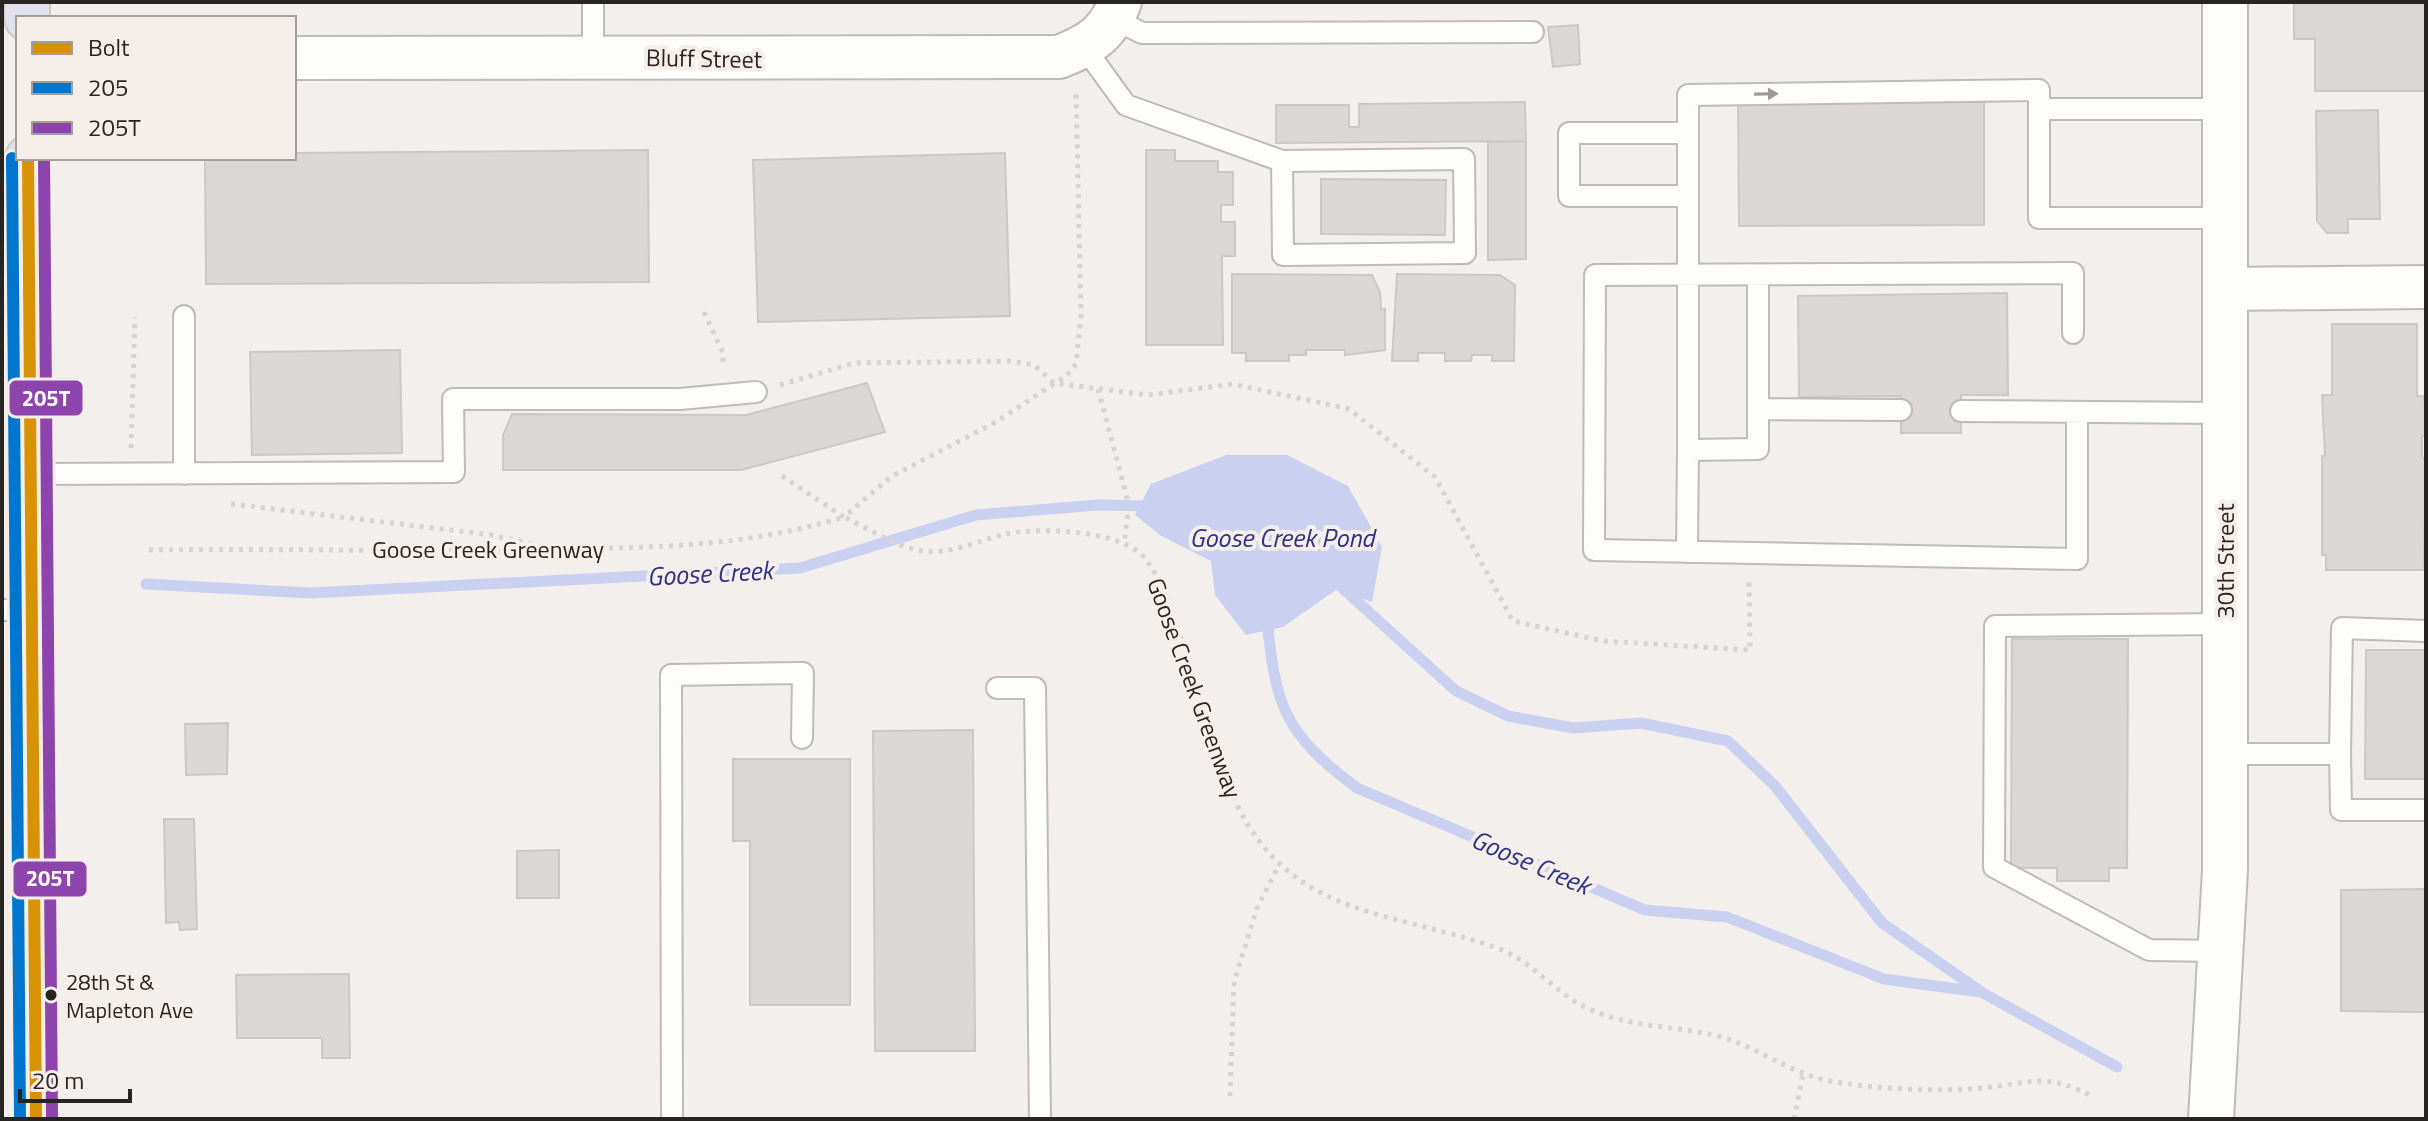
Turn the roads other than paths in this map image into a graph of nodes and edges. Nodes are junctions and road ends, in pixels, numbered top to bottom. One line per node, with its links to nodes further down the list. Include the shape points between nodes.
1 (2, 2): 4 (lane)
2 (593, 2): 7 (lane)
3 (2225, 2): 10 (main road, 30th Street)
4 (24, 16)
5 (1097, 31): 6 (lane); 7 (street, Bluff Street, via 900,60); 12 (lane, via 1126,105)
6 (1533, 32)
7 (593, 56): 8 (street, Bluff Street)
8 (296, 58)
9 (2039, 109): 10 (lane); 11 (lane, one-way to 9, via 1688,95 2039,90); 15 (lane, via 2039,218)
10 (2225, 109): 15 (main road, 30th Street)
11 (1688, 133): 14 (lane); 14 (lane, via 1569,133 1569,196)
12 (1282, 161): 12 (lane, via 1464,159 1465,253 1283,255)
13 (19, 179): 22 (highway)
14 (1688, 196): 16 (lane)
15 (2225, 218): 19 (main road, 30th Street)
16 (1688, 275): 17 (lane); 29 (lane); 32 (lane, via 1595,275 1594,534 1594,550)
17 (1758, 275): 21 (lane, via 2073,273); 24 (lane)
18 (2426, 287): 19 (street)
19 (2225, 289): 28 (main road, 30th Street)
20 (184, 316): 31 (lane)
21 (2073, 333)
22 (16, 345): 30 (highway)
23 (756, 392): 31 (lane, via 453,399 454,472)
24 (1758, 409): 25 (lane); 29 (lane, via 1758,449)
25 (1901, 410)
26 (1961, 411): 27 (lane)
27 (2077, 412): 28 (lane); 32 (lane, via 2077,559)
28 (2225, 413): 34 (main road, 30th Street)
29 (1688, 450): 32 (lane)
30 (31, 474): 31 (lane); 33 (highway)
31 (184, 474)
32 (1687, 552)
33 (17, 610): 42 (highway)
34 (2225, 624): 38 (main road, 30th Street); 41 (lane, via 1995,626 1994,867 2149,950)
35 (2426, 631): 39 (lane, via 2342,628)
36 (997, 688): 44 (lane, via 1035,688)
37 (802, 738): 43 (lane, via 803,673 671,675)
38 (2225, 754): 39 (lane); 41 (main road, 30th Street)
39 (2340, 754): 40 (lane, via 2341,810)
40 (2426, 810)
41 (2221, 951): 45 (main road, 30th Street)
42 (36, 1119)
43 (672, 1119)
44 (1040, 1119)
45 (2211, 1119)

